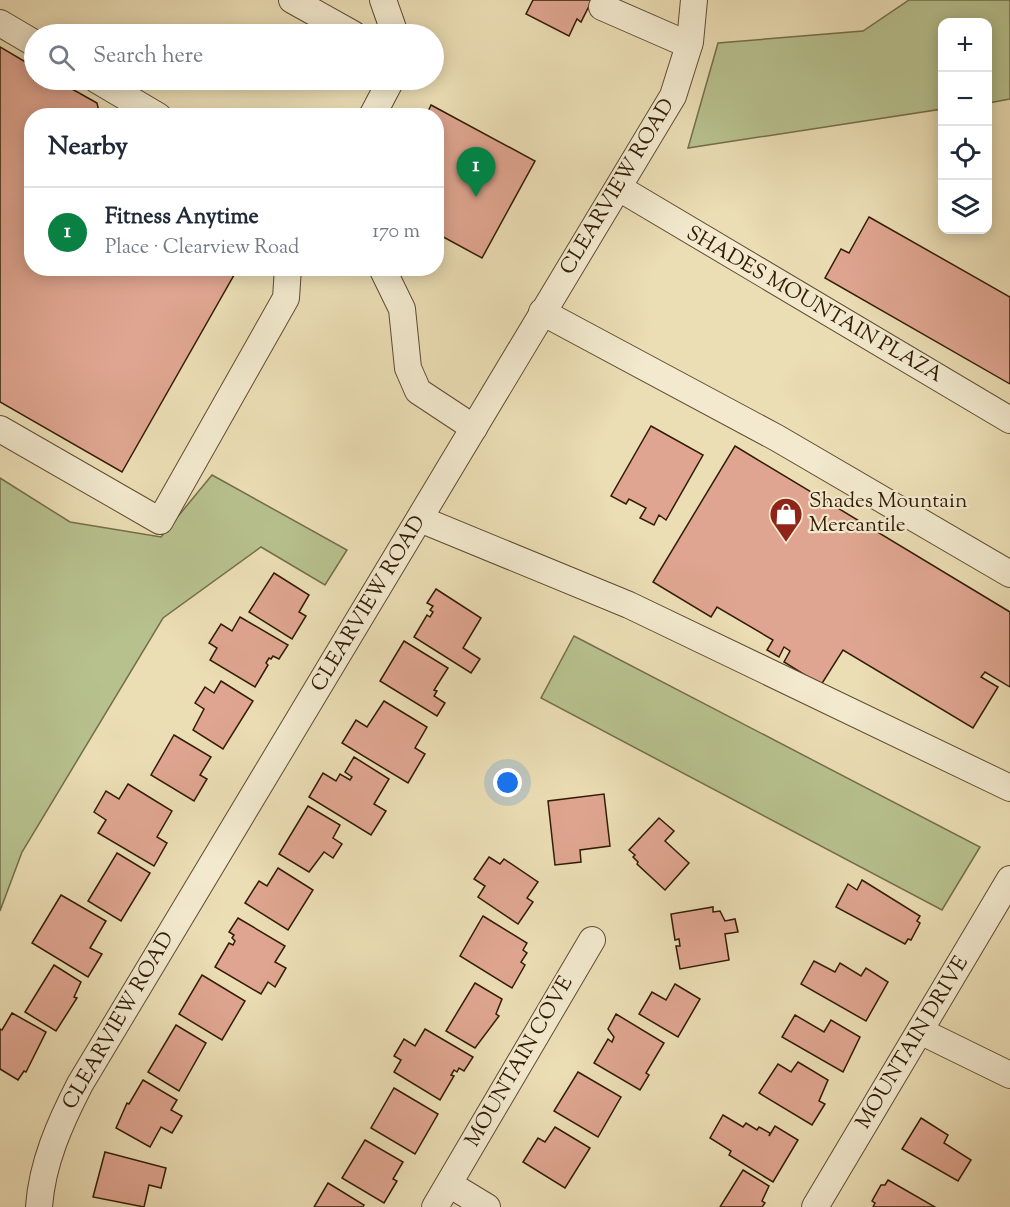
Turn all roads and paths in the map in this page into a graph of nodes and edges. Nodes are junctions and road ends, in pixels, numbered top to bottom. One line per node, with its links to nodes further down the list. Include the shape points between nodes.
1 (292, 0): 6 (street)
2 (383, 0): 7 (street)
3 (694, 0): 9 (street, CLEARVIEW ROAD)
4 (602, 7): 9 (street)
5 (0, 23): 8 (street)
6 (335, 24)
7 (391, 24)
8 (24, 37)
9 (689, 45): 14 (street, CLEARVIEW ROAD, via 673,96)
10 (114, 90): 12 (street)
11 (386, 90): 13 (street)
12 (144, 108)
13 (376, 108)
14 (619, 188): 17 (street, CLEARVIEW ROAD); 18 (street, SHADES MOUNTAIN PLAZA)
15 (287, 276): 20 (street, via 286,298 160,521)
16 (386, 276): 19 (street, via 402,309 408,368 418,391)
17 (543, 312): 19 (street, CLEARVIEW ROAD); 22 (street, via 777,438)
18 (1010, 420)
19 (474, 428): 21 (street, CLEARVIEW ROAD)
20 (0, 429)
21 (420, 519): 23 (street, via 629,605); 29 (street, CLEARVIEW ROAD, via 80,1084 47,1160)
22 (1010, 574)
23 (1010, 788)
24 (1010, 879): 26 (street, MOUNTAIN DRIVE)
25 (592, 940): 28 (street, MOUNTAIN COVE)
26 (920, 1030): 27 (street); 32 (street, MOUNTAIN DRIVE)
27 (1010, 1075)
28 (449, 1184): 30 (street, MOUNTAIN COVE); 31 (street)
29 (39, 1207)
30 (435, 1207)
31 (487, 1207)
32 (815, 1207)

